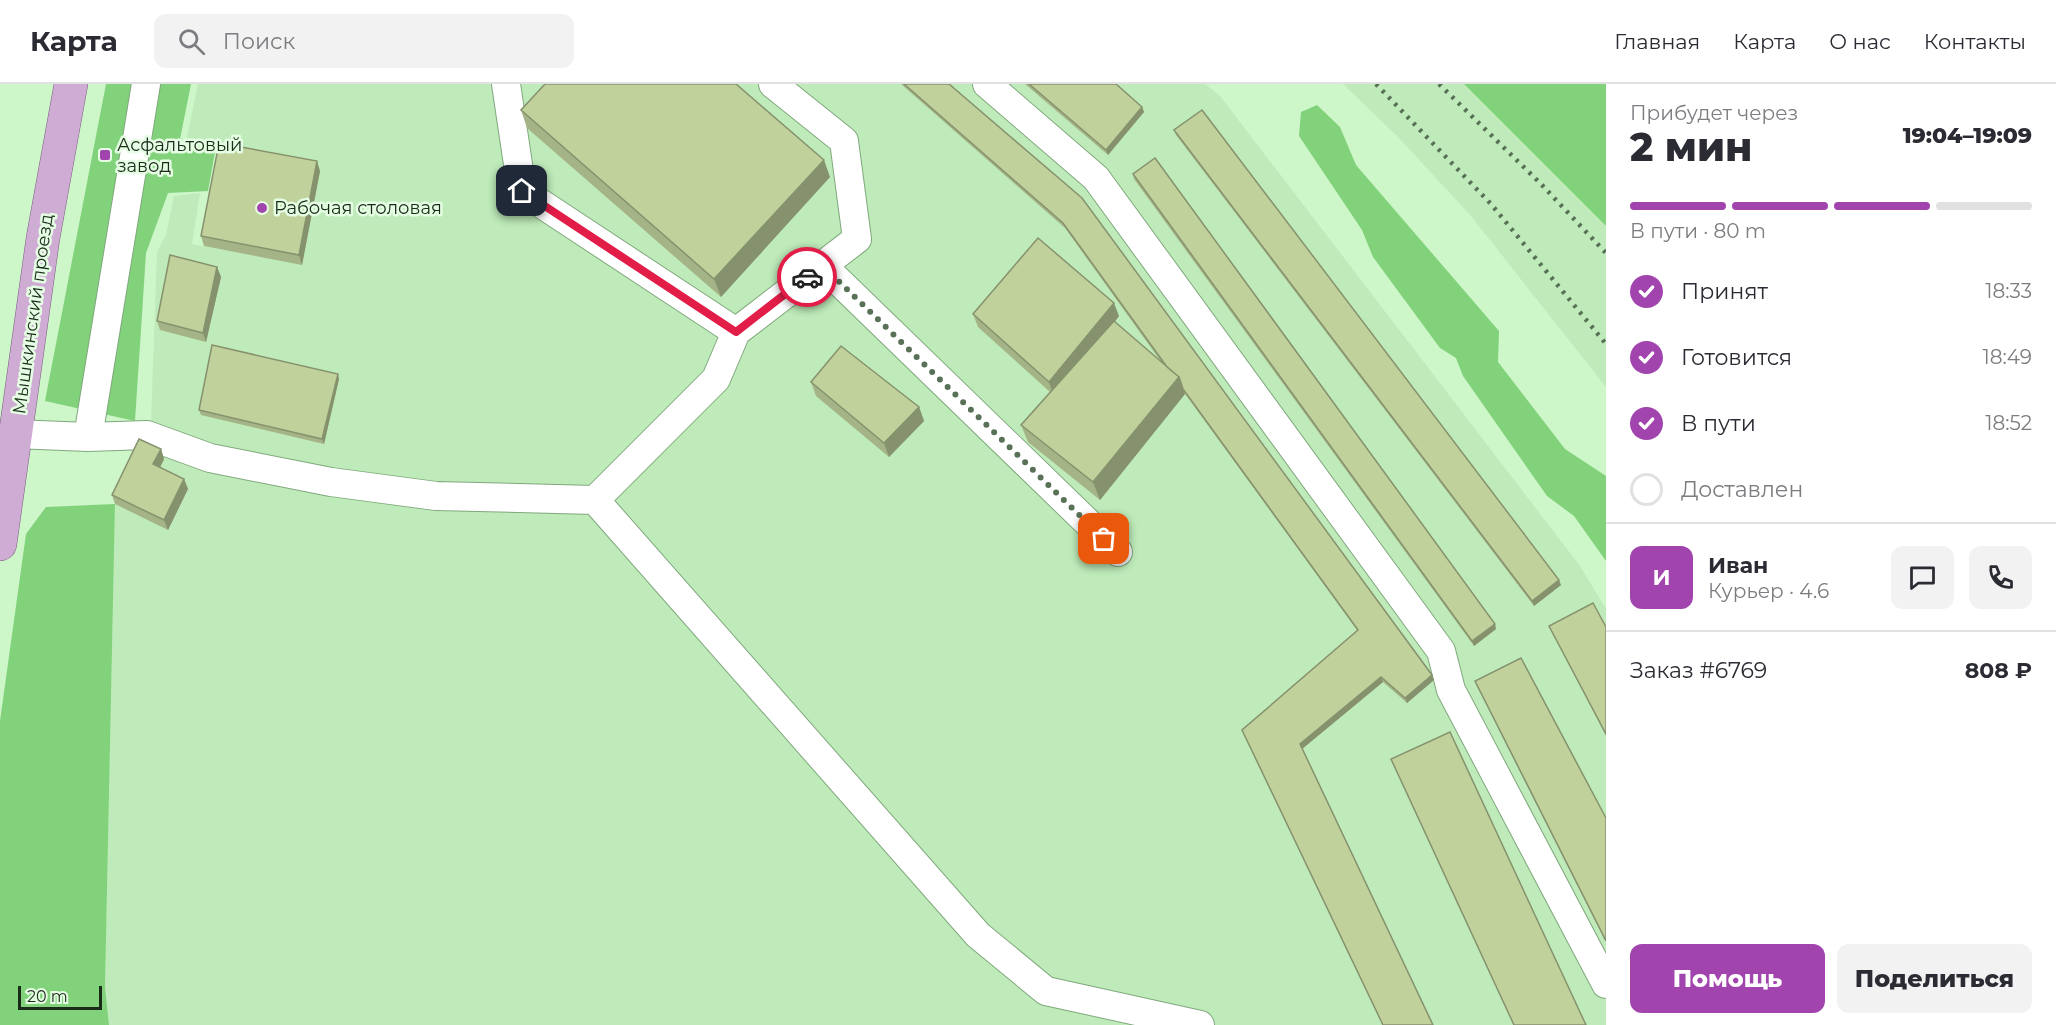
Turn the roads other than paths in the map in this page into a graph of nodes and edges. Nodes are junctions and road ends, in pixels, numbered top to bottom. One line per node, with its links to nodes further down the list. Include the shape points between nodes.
1 (71, 84): 8 (main road, Мышкинский проезд, via 43,238)
2 (146, 84): 9 (lane)
3 (506, 84): 7 (lane, via 522,191)
4 (773, 84): 6 (lane, via 844,141 857,238)
5 (987, 84): 13 (lane, via 1096,178 1442,651 1451,690)
6 (822, 265): 7 (lane); 12 (lane)
7 (736, 332): 10 (lane, via 716,379)
8 (15, 434): 9 (lane); 11 (main road, Мышкинский проезд)
9 (88, 437): 10 (lane, via 147,435 210,458 331,482 436,496)
10 (595, 500): 14 (lane, via 978,935 1046,991)
11 (0, 544)
12 (1118, 552)
13 (1606, 984)
14 (1200, 1025)

